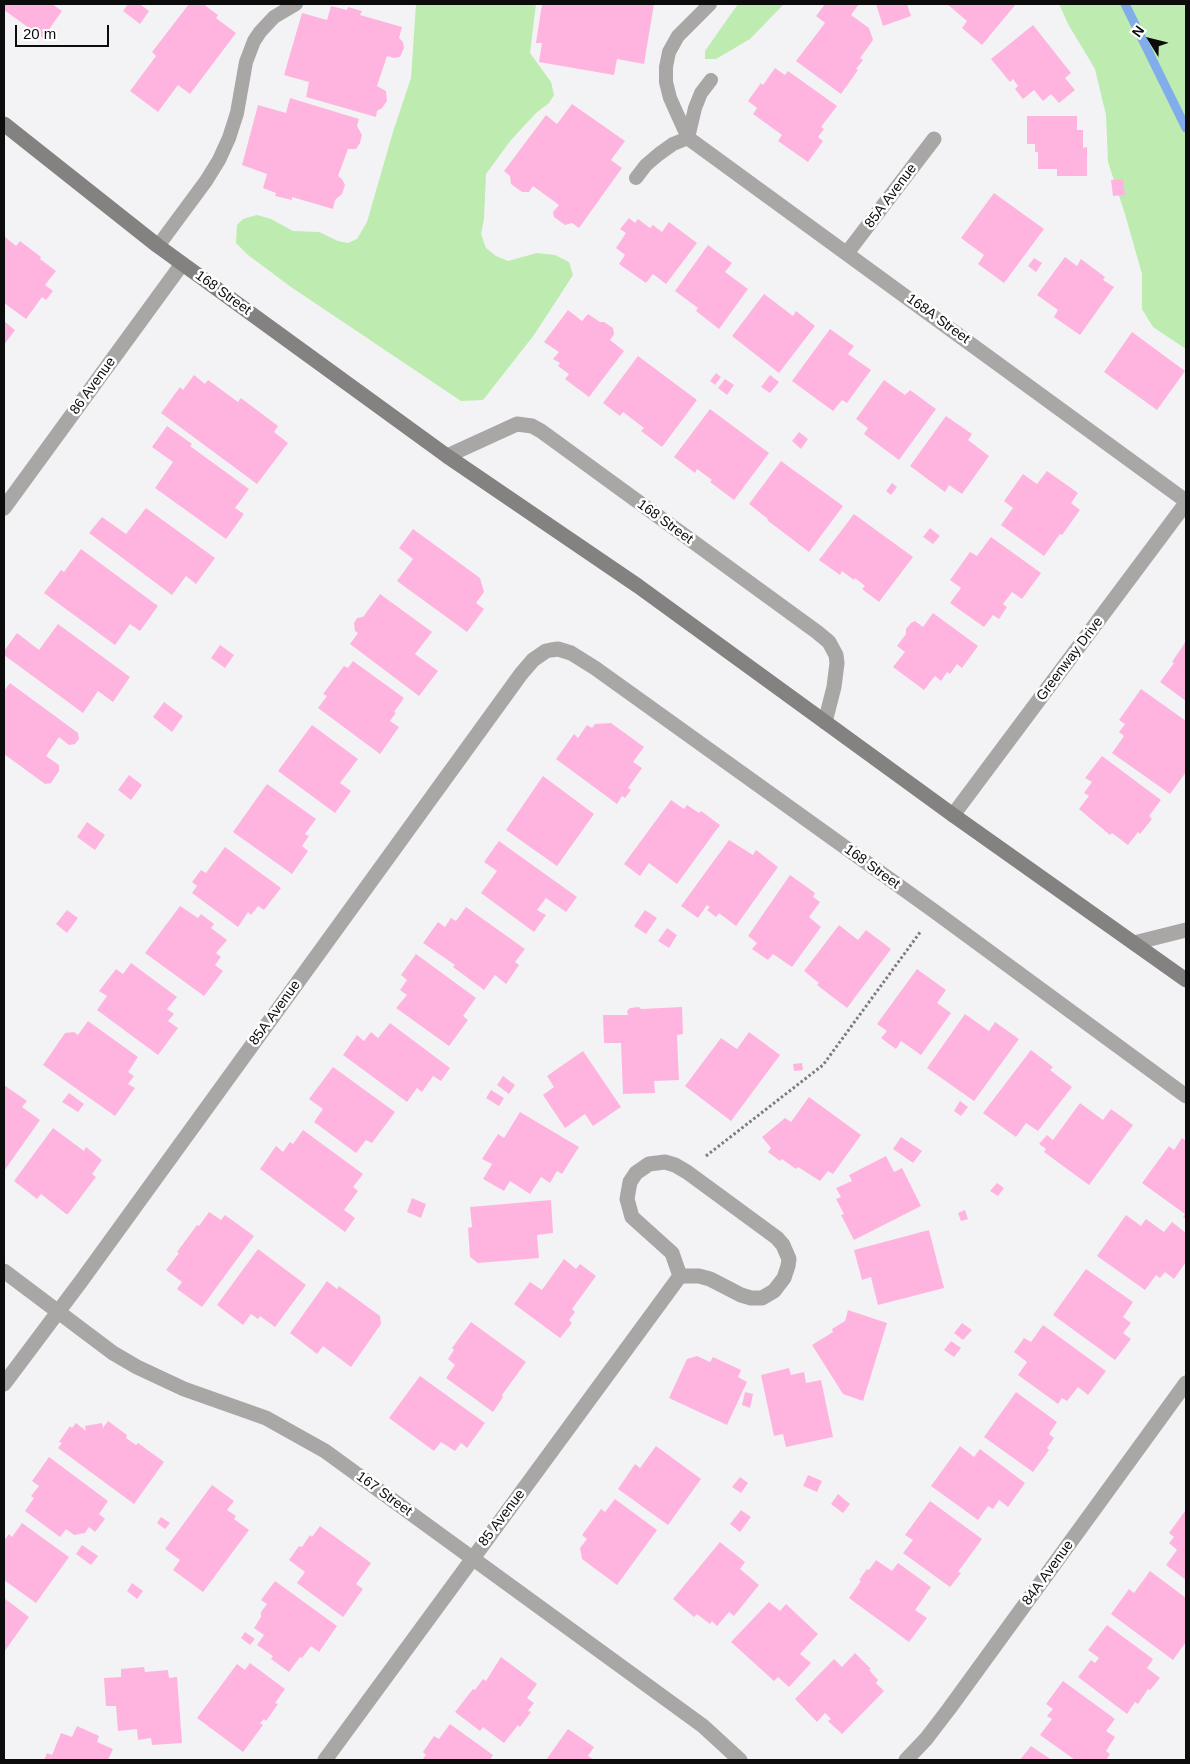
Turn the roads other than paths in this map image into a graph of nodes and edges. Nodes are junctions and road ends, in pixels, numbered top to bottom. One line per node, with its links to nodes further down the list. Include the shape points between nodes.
1 (296, 4): 8 (lane, via 274,17 254,41 246,62 237,113 219,160)
2 (710, 4): 5 (lane, via 678,36 669,52 666,67 670,98)
3 (710, 80): 5 (lane, via 695,108)
4 (4, 124): 8 (main road, 168 Street)
5 (688, 138): 7 (lane, via 659,154); 9 (street, 168A Street)
6 (934, 139): 9 (street, 85A Avenue)
7 (636, 178)
8 (158, 246): 10 (main road, 168 Street)
9 (847, 253): 12 (street, 168A Street)
10 (182, 264): 11 (main road, 168 Street); 13 (street, 86 Avenue)
11 (447, 456): 15 (main road, 168 Street, via 638,586); 15 (street, 168 Street, via 517,424 541,431 829,642 837,663)
12 (1186, 502): 16 (street, Greenway Drive)
13 (4, 508)
14 (551, 650): 20 (street, 168 Street, via 571,653 595,668); 23 (street, 85A Avenue, via 534,660 521,674)
15 (825, 722): 16 (main road, 168 Street)
16 (953, 815): 18 (main road, 168 Street)
17 (1186, 930): 18 (street)
18 (1134, 943): 19 (main road, 168 Street)
19 (1186, 980)
20 (1186, 1096)
21 (4, 1271): 23 (street, 167 Street)
22 (680, 1276): 22 (street, via 710,1278 741,1295 756,1298 768,1295 779,1286 787,1271 787,1252 777,1238 686,1172 665,1162 649,1164 630,1182 628,1208 632,1217 672,1253); 26 (street, 85 Avenue)
23 (57, 1312): 25 (street, 85A Avenue); 26 (street, 167 Street, via 113,1353 143,1370 266,1418 315,1445)
24 (1186, 1383): 29 (street, 84A Avenue, via 949,1709)
25 (4, 1384)
26 (472, 1559): 27 (street, 85 Avenue); 28 (street, 167 Street, via 704,1726)
27 (325, 1760)
28 (740, 1760)
29 (906, 1760)

